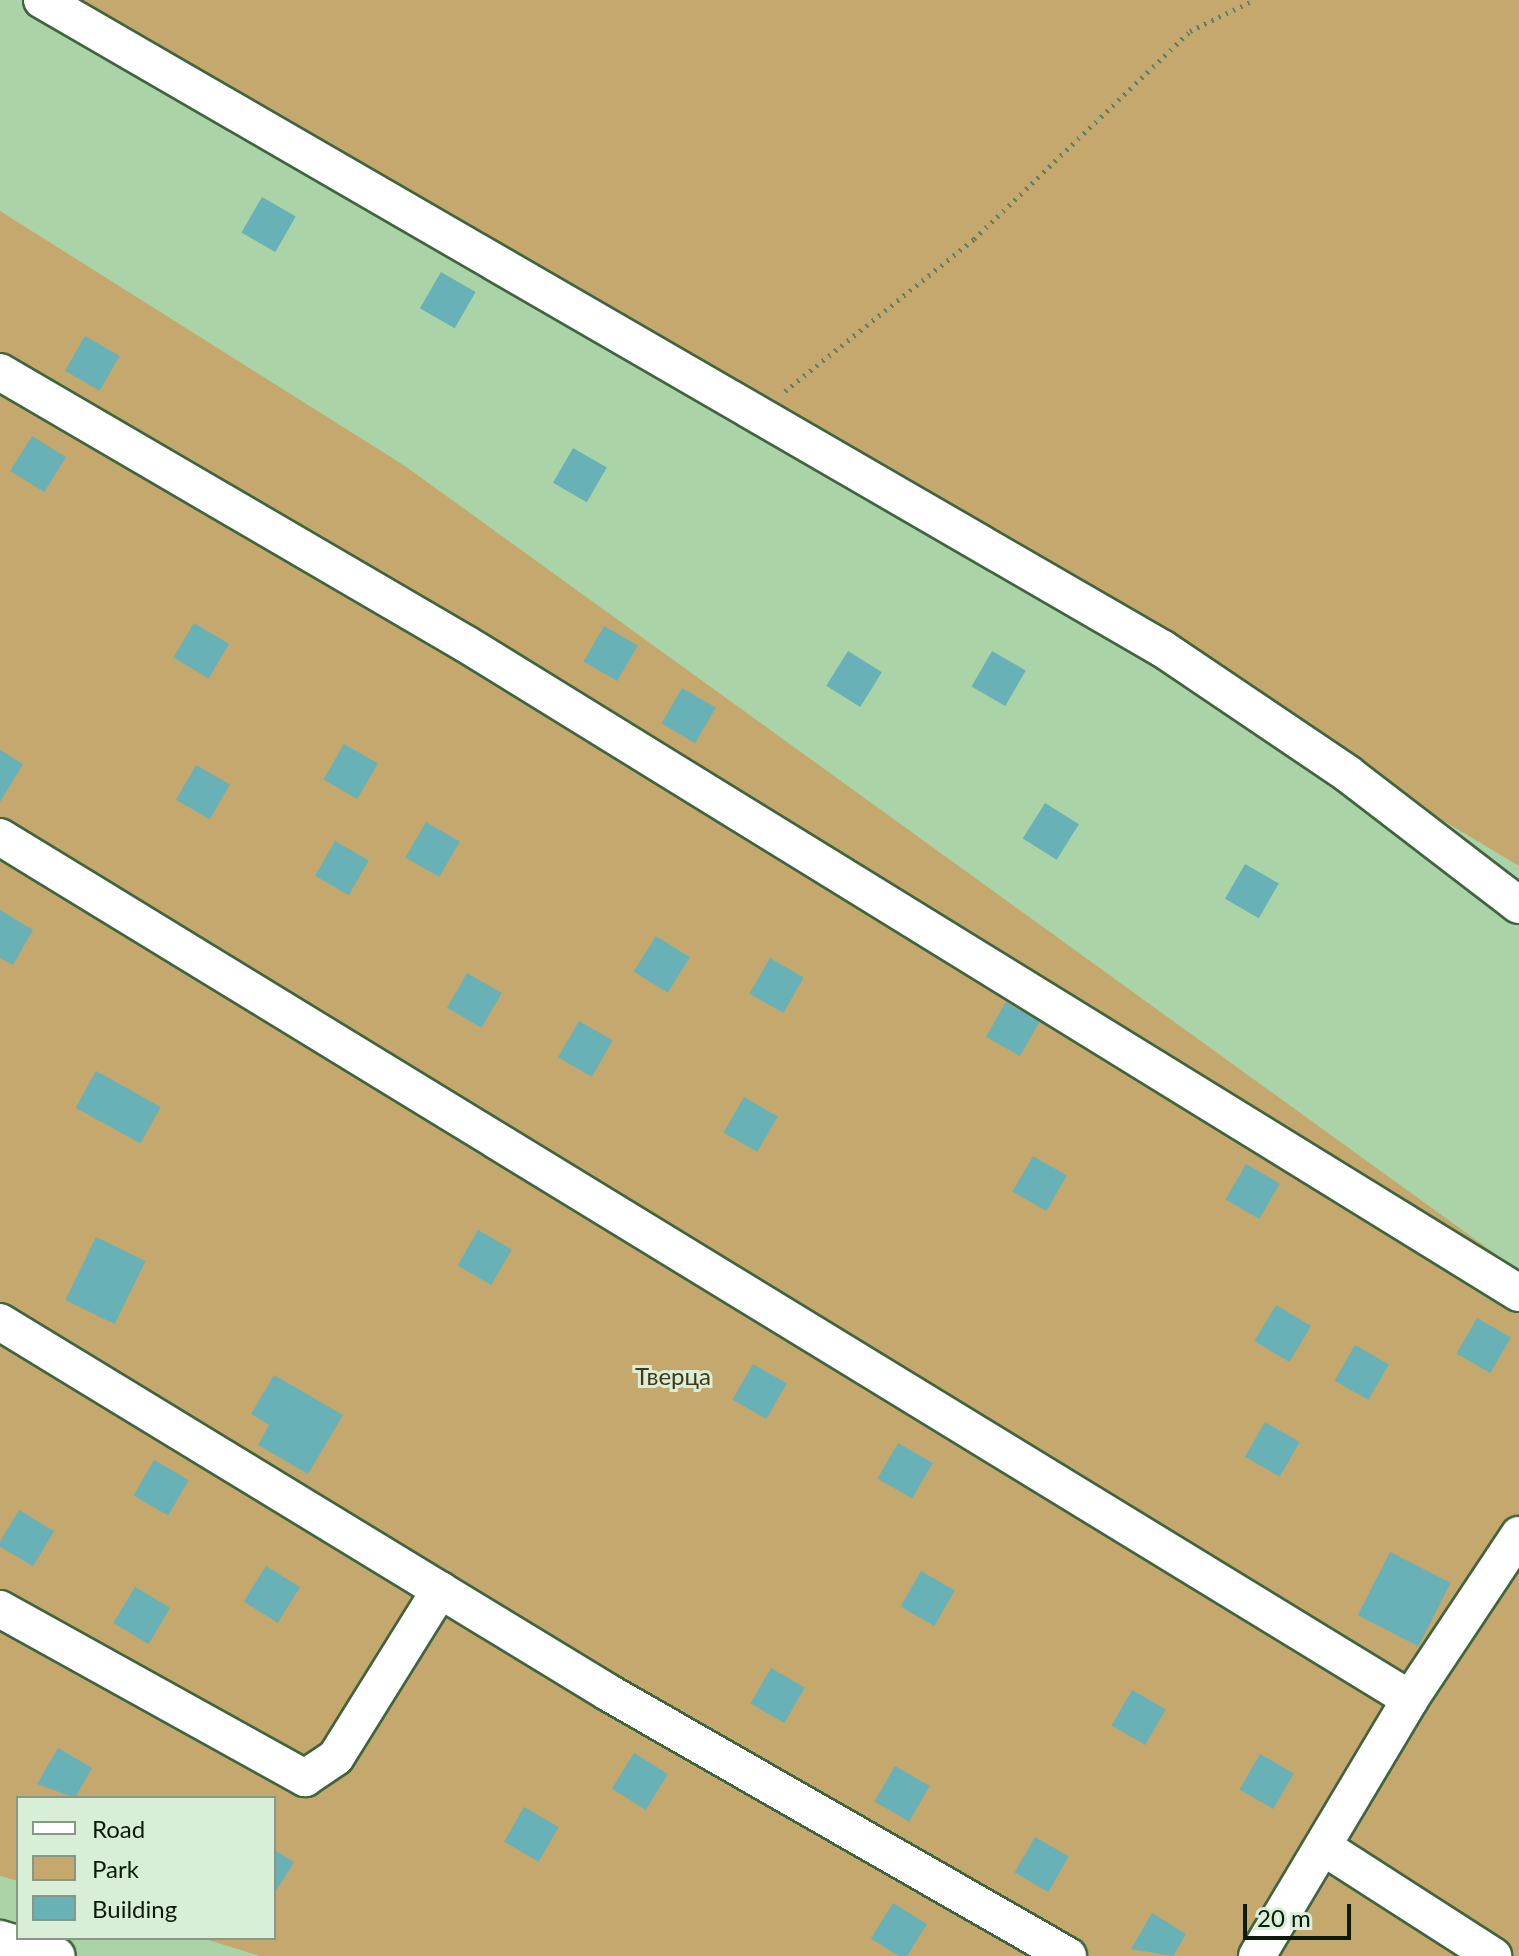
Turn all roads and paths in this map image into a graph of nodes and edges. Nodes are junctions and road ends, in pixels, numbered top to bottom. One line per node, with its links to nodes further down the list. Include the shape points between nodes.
1 (42, 0): 4 (street)
2 (1254, 0): 4 (path, via 1190,31 974,239)
3 (0, 372): 7 (street, via 466,644)
4 (759, 412): 6 (street, via 1163,649 1348,774 1485,887)
5 (0, 837): 12 (street)
6 (1519, 905)
7 (1519, 1293)
8 (0, 1322): 10 (street)
9 (1519, 1535): 12 (street)
10 (440, 1590): 11 (street, via 336,1757 305,1778); 16 (street)
11 (0, 1609)
12 (1410, 1699): 13 (street)
13 (1325, 1848): 17 (street); 18 (street)
14 (0, 1939): 15 (street)
15 (57, 1956)
16 (1068, 1956)
17 (1257, 1956)
18 (1493, 1956)

